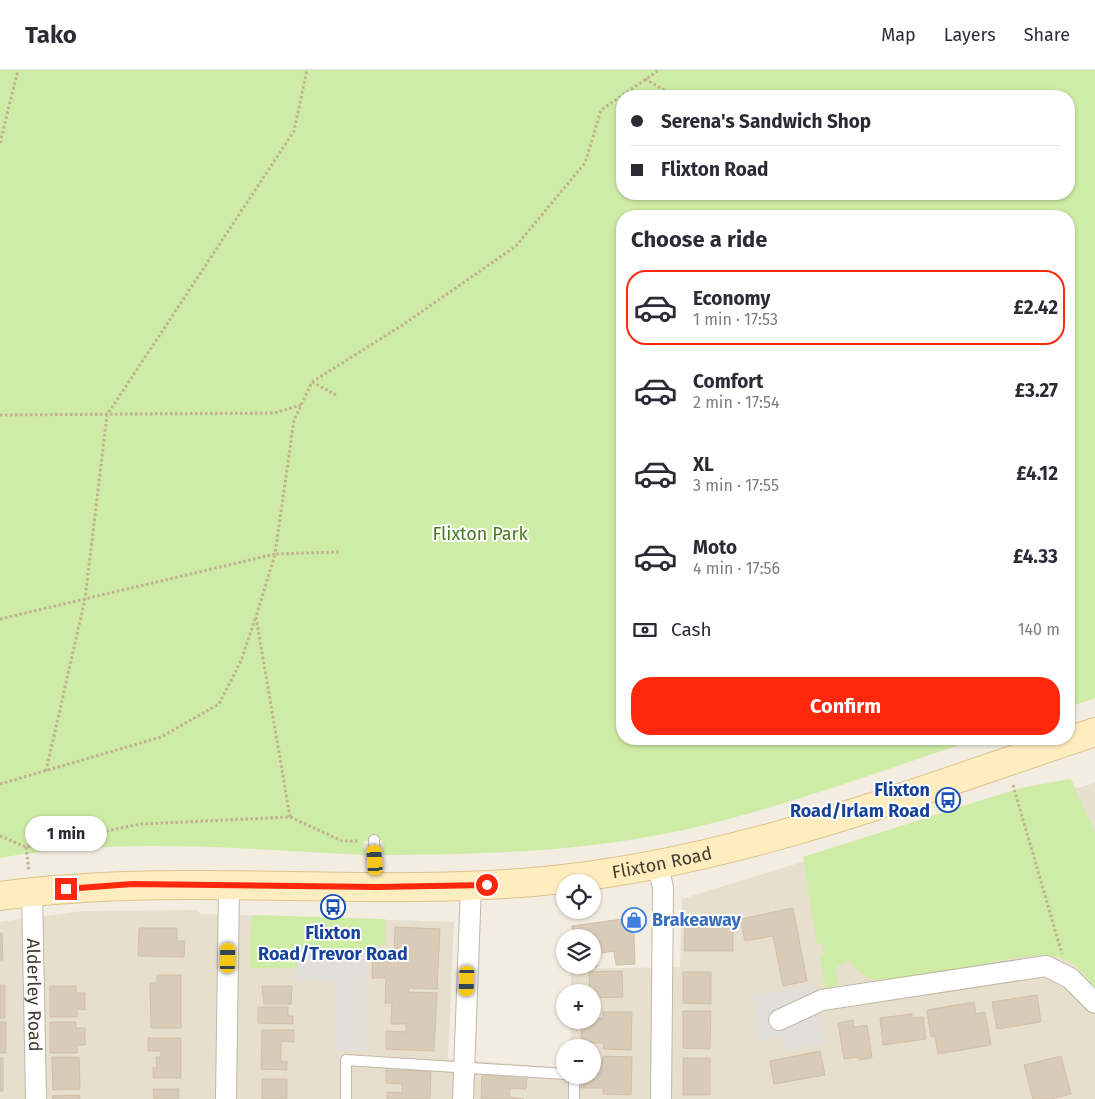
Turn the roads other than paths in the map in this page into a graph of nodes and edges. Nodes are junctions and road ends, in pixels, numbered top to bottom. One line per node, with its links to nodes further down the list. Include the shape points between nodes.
1 (1095, 732): 2 (main road, Flixton Road)
2 (1075, 739)
3 (1057, 745): 5 (main road, Flixton Road, via 769,839)
4 (369, 840): 8 (lane)
5 (658, 864): 7 (main road, Flixton Road, via 534,882); 21 (street, via 663,888)
6 (229, 886): 8 (main road, Flixton Road); 9 (main road, Flixton Road, via 132,884); 17 (street)
7 (471, 886): 8 (main road, Flixton Road); 13 (street)
8 (377, 887)
9 (32, 892): 10 (main road, Flixton Road); 16 (street, Alderley Road)
10 (0, 896)
11 (1095, 1003): 12 (street, via 1061,972 1046,966 822,1000)
12 (779, 1020)
13 (464, 1066): 14 (lane); 18 (lane, via 346,1060); 19 (street)
14 (556, 1073)
15 (574, 1084): 20 (lane)
16 (36, 1099)
17 (226, 1099)
18 (346, 1099)
19 (463, 1099)
20 (574, 1099)
21 (661, 1099)

